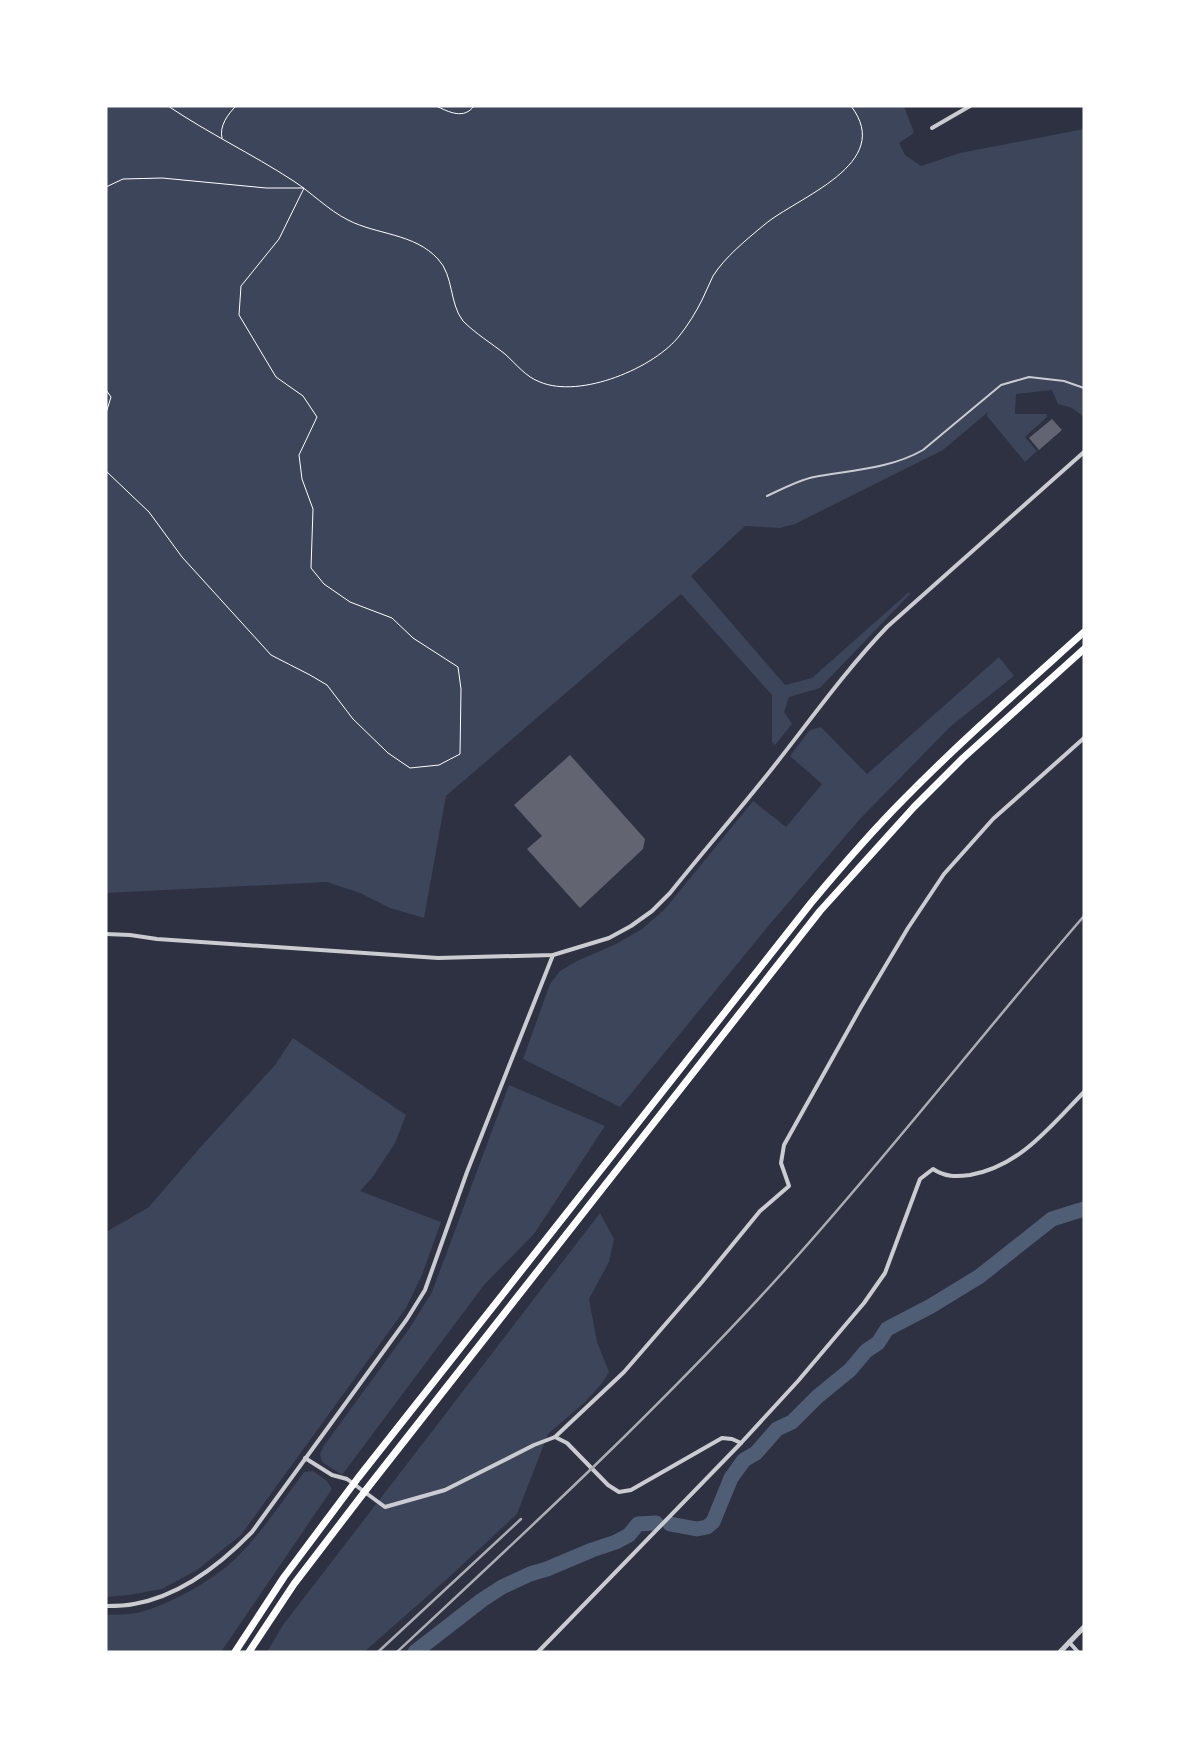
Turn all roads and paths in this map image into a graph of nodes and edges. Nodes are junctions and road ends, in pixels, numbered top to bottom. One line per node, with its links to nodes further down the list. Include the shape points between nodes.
1 (168, 106): 8 (path)
2 (236, 106): 8 (path, via 224,122 220,132)
3 (436, 106): 4 (path, via 462,115 468,114)
4 (474, 106)
5 (851, 106): 10 (path, via 864,136 861,147 845,171 779,213 733,253 716,273 691,320 665,352 630,372 592,384 549,386 528,375 458,315 444,267 429,252 398,236 348,220)
6 (970, 106): 7 (street)
7 (932, 128)
8 (222, 138): 10 (path)
9 (106, 188): 10 (path, via 123,179 162,178 266,188)
10 (304, 188): 15 (path, via 279,239 241,286 239,315 276,377 303,396 317,417 299,455 302,479 313,509 311,568 324,584 350,602 392,618 414,638 458,667 460,754 438,765 410,768 388,753 353,719 326,685 271,655 182,557 149,512)
11 (1084, 388): 16 (lane, via 1029,376 1001,385 923,450 910,457 885,466 812,478)
12 (106, 390): 13 (path, via 111,397)
13 (106, 413)
14 (1084, 452): 21 (street, via 867,647 761,782 652,911 609,938)
15 (106, 470)
16 (767, 496)
17 (1084, 632): 29 (highway, via 953,750 855,851 756,970 347,1492)
18 (1084, 649): 30 (highway, via 949,772 820,911 368,1486)
19 (1084, 738): 23 (street, via 989,824 944,874 908,928 784,1145 780,1163 789,1186 760,1210 624,1372)
20 (106, 934): 21 (street, via 438,958)
21 (553, 955): 25 (street, via 467,1172 425,1290 408,1319)
22 (1084, 1092): 24 (street, via 1040,1138 1002,1166 952,1177 933,1169 920,1179 885,1273 798,1381)
23 (555, 1437): 24 (street, via 567,1443 619,1492 631,1490 722,1438); 25 (street, via 445,1490 385,1507 347,1479 332,1476)
24 (741, 1443): 31 (street)
25 (305, 1458): 26 (street, via 252,1532 223,1559 169,1593 132,1605)
26 (106, 1606)
27 (1084, 1628): 28 (street)
28 (1070, 1642): 32 (street); 33 (street)
29 (235, 1652)
30 (249, 1652)
31 (538, 1652)
32 (1060, 1652)
33 (1078, 1652)

